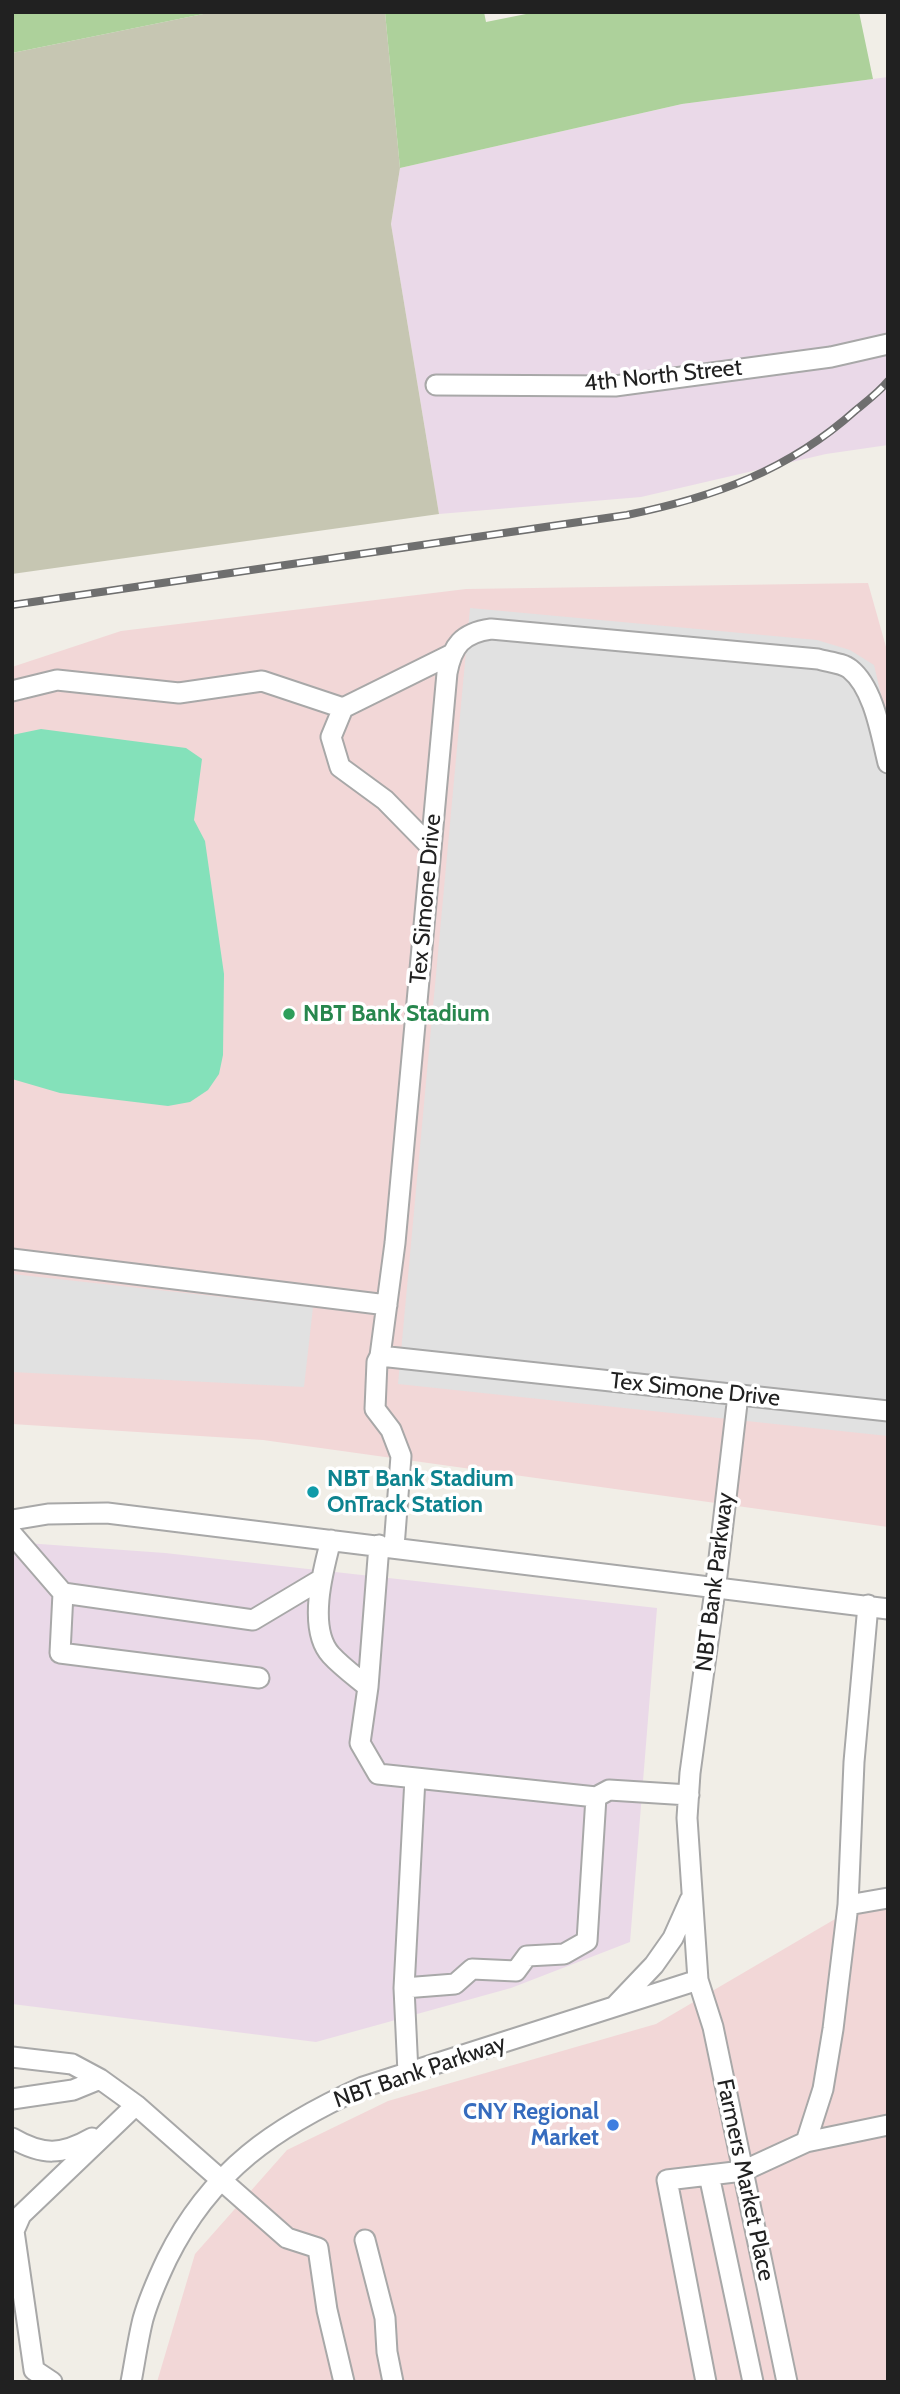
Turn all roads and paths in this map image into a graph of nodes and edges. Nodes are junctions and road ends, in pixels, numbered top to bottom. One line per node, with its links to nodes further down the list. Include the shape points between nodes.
1 (888, 344): 2 (street, 4th North Street, via 831,357 615,386)
2 (436, 385)
3 (450, 654): 5 (street); 6 (street, via 476,631 491,629 818,659 849,668 864,685); 7 (street, Tex Simone Drive)
4 (12, 691): 5 (street, via 57,680 179,692 262,681)
5 (343, 708): 7 (street, via 331,737 340,767 385,800)
6 (888, 763)
7 (431, 847): 9 (street, Tex Simone Drive)
8 (12, 1259): 9 (street)
9 (387, 1305): 10 (street, Tex Simone Drive)
10 (380, 1356): 11 (street, Tex Simone Drive); 16 (street, via 375,1409 391,1430 401,1456)
11 (738, 1395): 12 (street, Tex Simone Drive); 18 (street, NBT Bank Parkway)
12 (888, 1411)
13 (12, 1520): 15 (street, via 107,1513)
14 (12, 1534): 19 (street)
15 (331, 1540): 16 (street); 17 (street)
16 (386, 1546): 18 (street); 23 (street)
17 (320, 1580): 19 (street, via 253,1620); 23 (street, via 320,1629 329,1653)
18 (716, 1587): 20 (street); 25 (street, NBT Bank Parkway)
19 (63, 1593): 22 (street, via 60,1653)
20 (868, 1605): 21 (street); 29 (street, via 854,1762)
21 (888, 1609)
22 (259, 1678)
23 (368, 1687): 24 (street, via 360,1744 378,1774)
24 (415, 1778): 26 (street); 31 (street)
25 (689, 1795): 26 (street, via 609,1790); 27 (street, NBT Bank Parkway)
26 (596, 1797): 31 (street, via 586,1941 564,1954 527,1956 516,1970 472,1969 455,1984)
27 (691, 1896): 30 (street, NBT Bank Parkway); 32 (street, NBT Bank Parkway, via 661,1956)
28 (888, 1898): 29 (street)
29 (848, 1905): 41 (street, via 823,2089)
30 (698, 1980): 32 (street, NBT Bank Parkway); 42 (street, Farmers Market Place, via 713,2027)
31 (404, 1988): 34 (street)
32 (612, 2008): 34 (street, NBT Bank Parkway)
33 (12, 2057): 35 (street, via 72,2064)
34 (408, 2073): 44 (street, NBT Bank Parkway, via 315,2109 251,2151)
35 (100, 2079): 36 (street, via 73,2091); 37 (street)
36 (12, 2099)
37 (136, 2105): 39 (street); 44 (street)
38 (888, 2124): 41 (street)
39 (109, 2130): 40 (street, via 73,2149 54,2153); 46 (street, via 21,2216 14,2231 34,2370)
40 (12, 2138)
41 (806, 2142): 42 (street)
42 (743, 2171): 43 (street); 52 (street, Farmers Market Place)
43 (709, 2175): 50 (street, via 667,2180); 51 (street)
44 (221, 2180): 47 (street, NBT Bank Parkway, via 183,2227 155,2283); 48 (street, via 287,2238 318,2248)
45 (365, 2240): 49 (street, via 385,2318)
46 (52, 2382)
47 (131, 2382)
48 (344, 2382)
49 (393, 2382)
50 (706, 2382)
51 (753, 2382)
52 (787, 2382)

